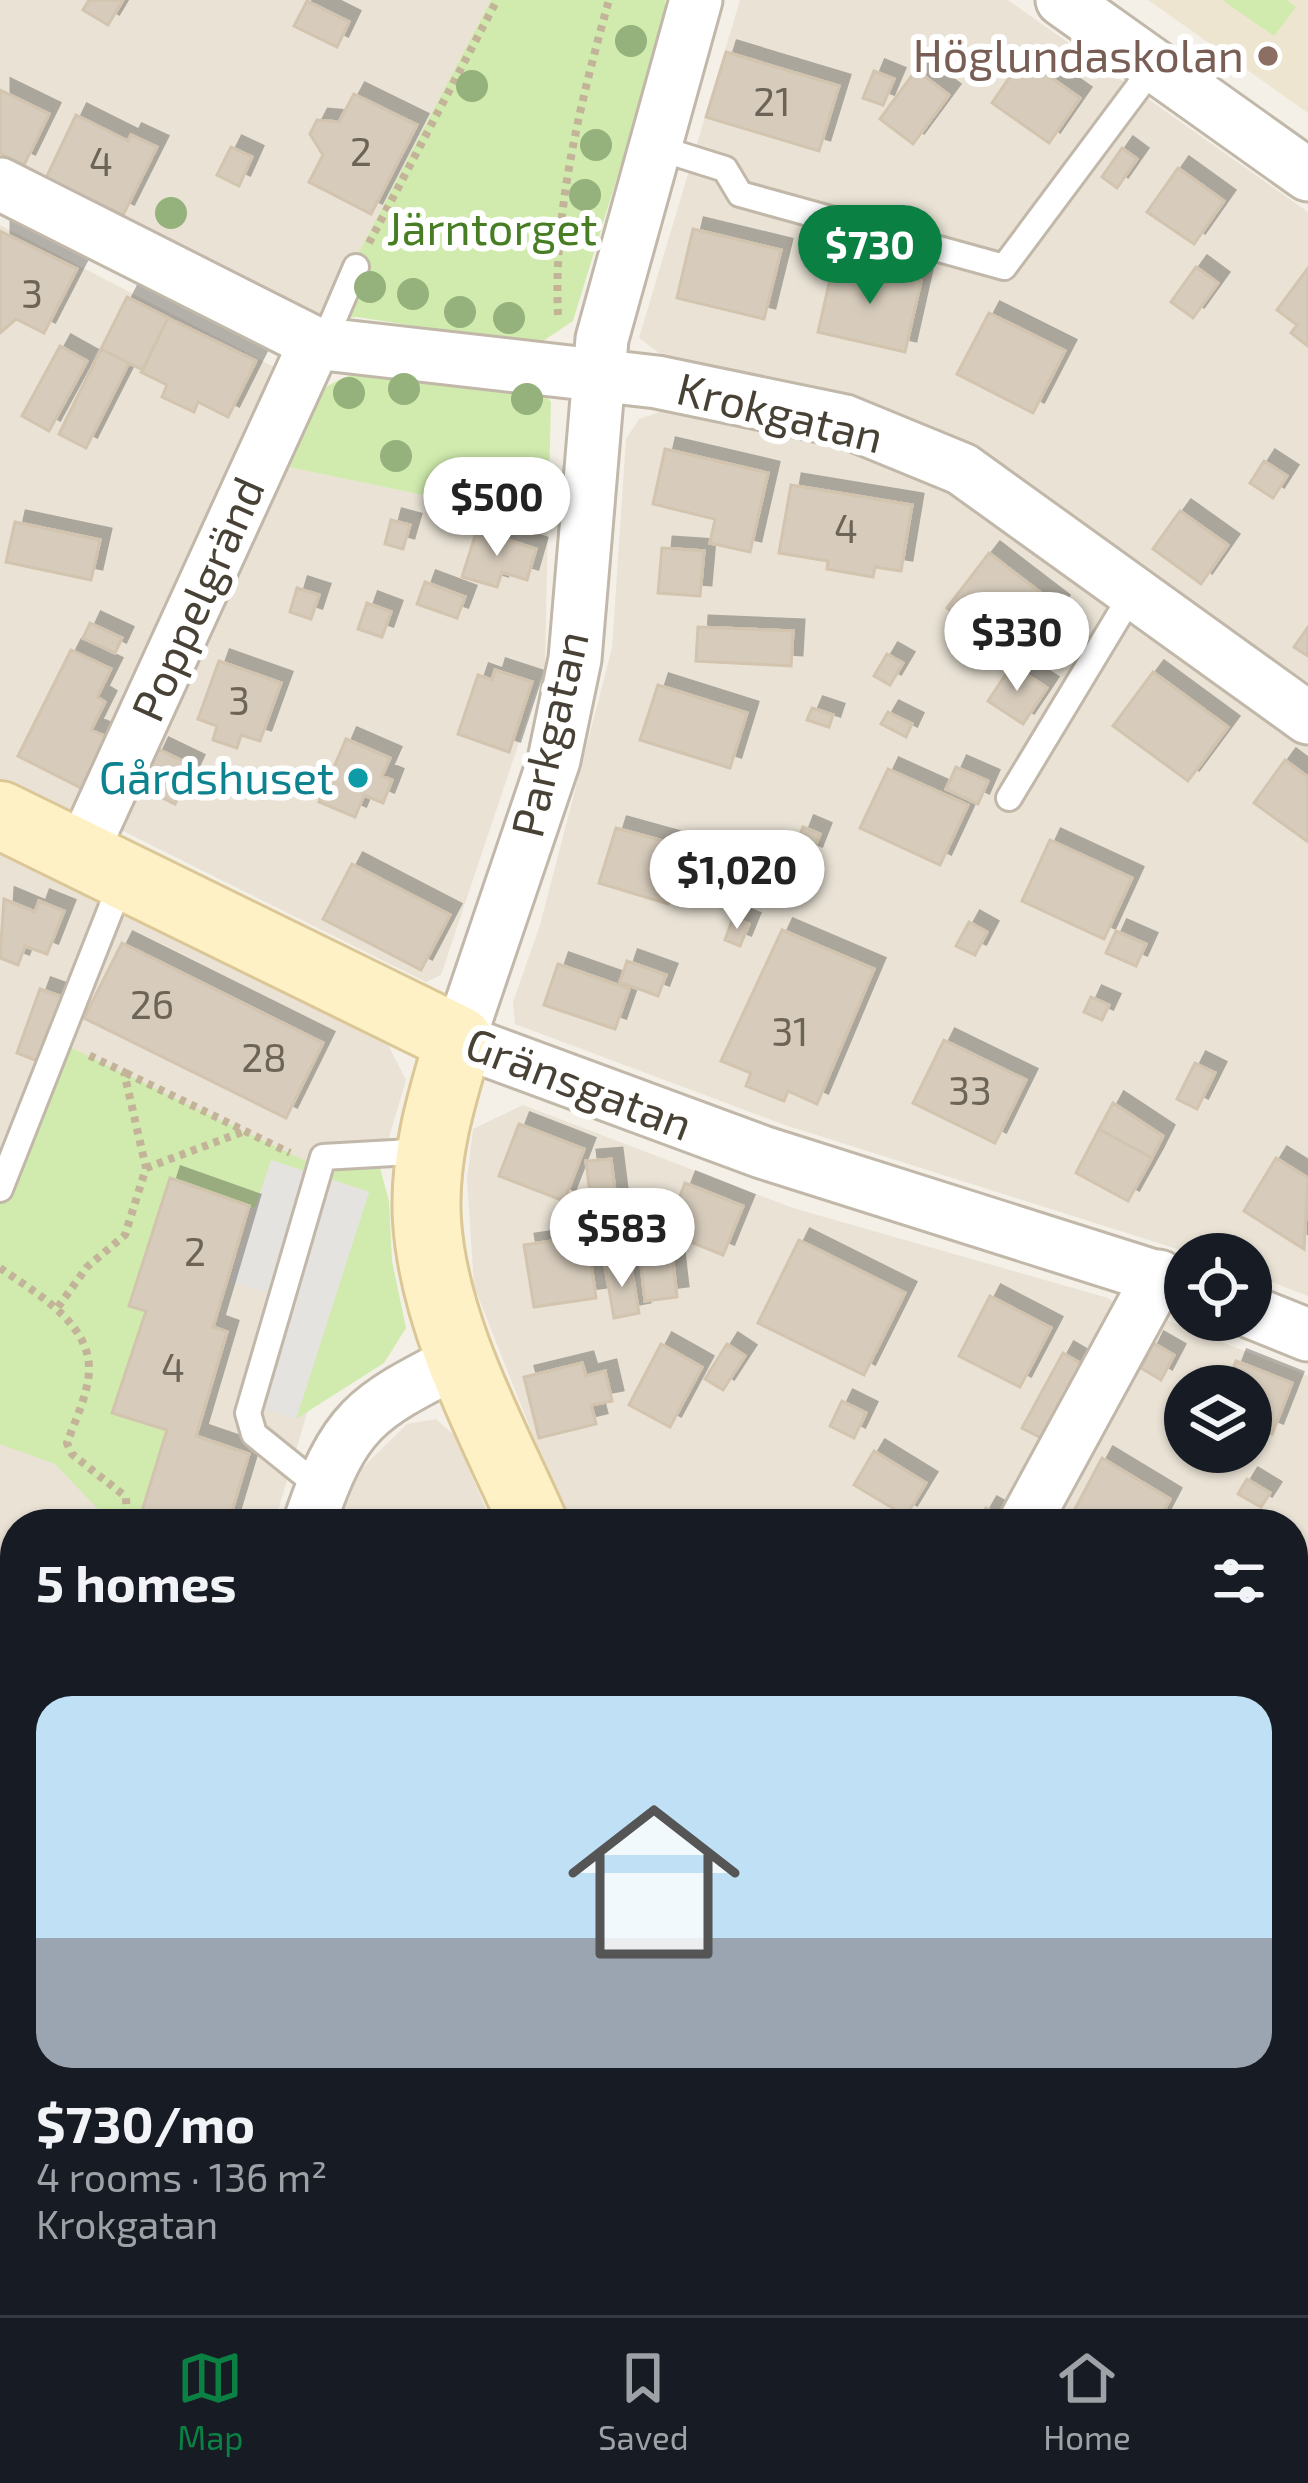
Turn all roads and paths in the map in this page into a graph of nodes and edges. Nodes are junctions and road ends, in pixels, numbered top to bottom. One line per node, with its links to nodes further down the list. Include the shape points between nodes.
1 (497, 0): 8 (path)
2 (696, 0): 5 (street, Parkgatan)
3 (1062, 0): 4 (street)
4 (1154, 66): 5 (lane, via 1004,267 740,194 725,169); 6 (street)
5 (655, 147): 10 (street, Parkgatan)
6 (1308, 175)
7 (0, 184): 9 (street)
8 (356, 267): 9 (lane, Poppelgränd)
9 (319, 343): 10 (street, Krokgatan); 15 (street, Poppelgränd)
10 (598, 374): 11 (street, Krokgatan, via 845,421 962,469); 16 (street, Parkgatan, via 574,658 554,760)
11 (1132, 594): 12 (street, Krokgatan); 13 (lane)
12 (1308, 718)
13 (1009, 798)
14 (0, 814): 15 (street, Gränsgatan)
15 (103, 865): 16 (street, Gränsgatan); 17 (lane, Poppelgränd)
16 (459, 1040): 20 (street); 25 (street, Gränsgatan, via 762,1152)
17 (60, 1042): 18 (path); 23 (lane, Poppelgränd)
18 (124, 1072): 19 (path); 21 (path)
19 (244, 1131): 21 (path); 22 (path)
20 (430, 1151): 22 (lane, via 323,1156); 30 (street, via 427,1221)
21 (146, 1168): 27 (path, via 125,1235 87,1267)
22 (320, 1168): 31 (lane, via 248,1414 254,1434)
23 (0, 1189)
24 (0, 1268): 27 (path)
25 (1164, 1278)
26 (1164, 1294): 34 (street)
27 (58, 1307): 32 (path, via 90,1364 67,1443 126,1497)
28 (1272, 1320): 29 (street)
29 (1308, 1335)
30 (463, 1358): 31 (street, via 375,1403 346,1433); 33 (street)
31 (315, 1506)
32 (126, 1509)
33 (528, 1509)
34 (1033, 1509)

